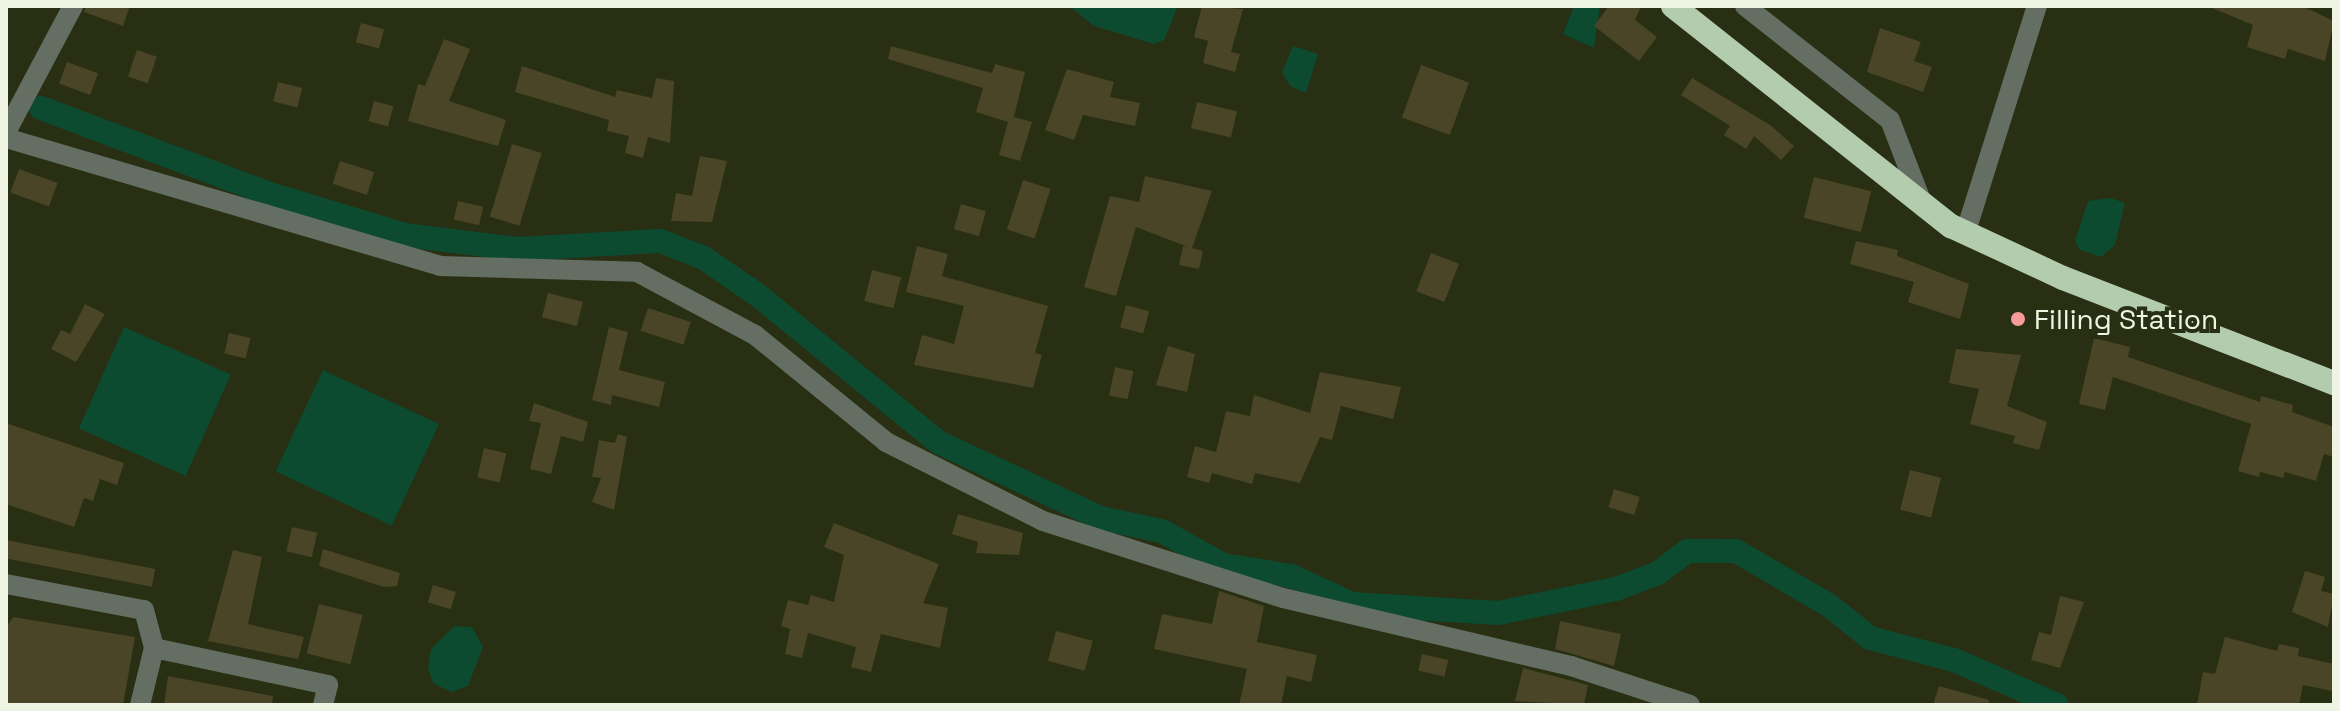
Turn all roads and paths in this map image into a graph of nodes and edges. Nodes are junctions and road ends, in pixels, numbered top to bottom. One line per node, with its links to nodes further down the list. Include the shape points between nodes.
1 (73, 6): 5 (street)
2 (1673, 6): 7 (highway)
3 (1745, 6): 7 (street, via 1890,120)
4 (2037, 6): 8 (street)
5 (6, 132)
6 (6, 138): 14 (street, via 440,266 637,272 755,335 886,442 1043,521 1283,598 1571,666)
7 (1924, 208): 8 (highway)
8 (1965, 234): 9 (highway)
9 (2334, 383)
10 (6, 584): 11 (street, via 144,610)
11 (154, 648): 12 (street); 13 (street, via 328,685)
12 (140, 705)
13 (323, 705)
14 (1690, 705)

